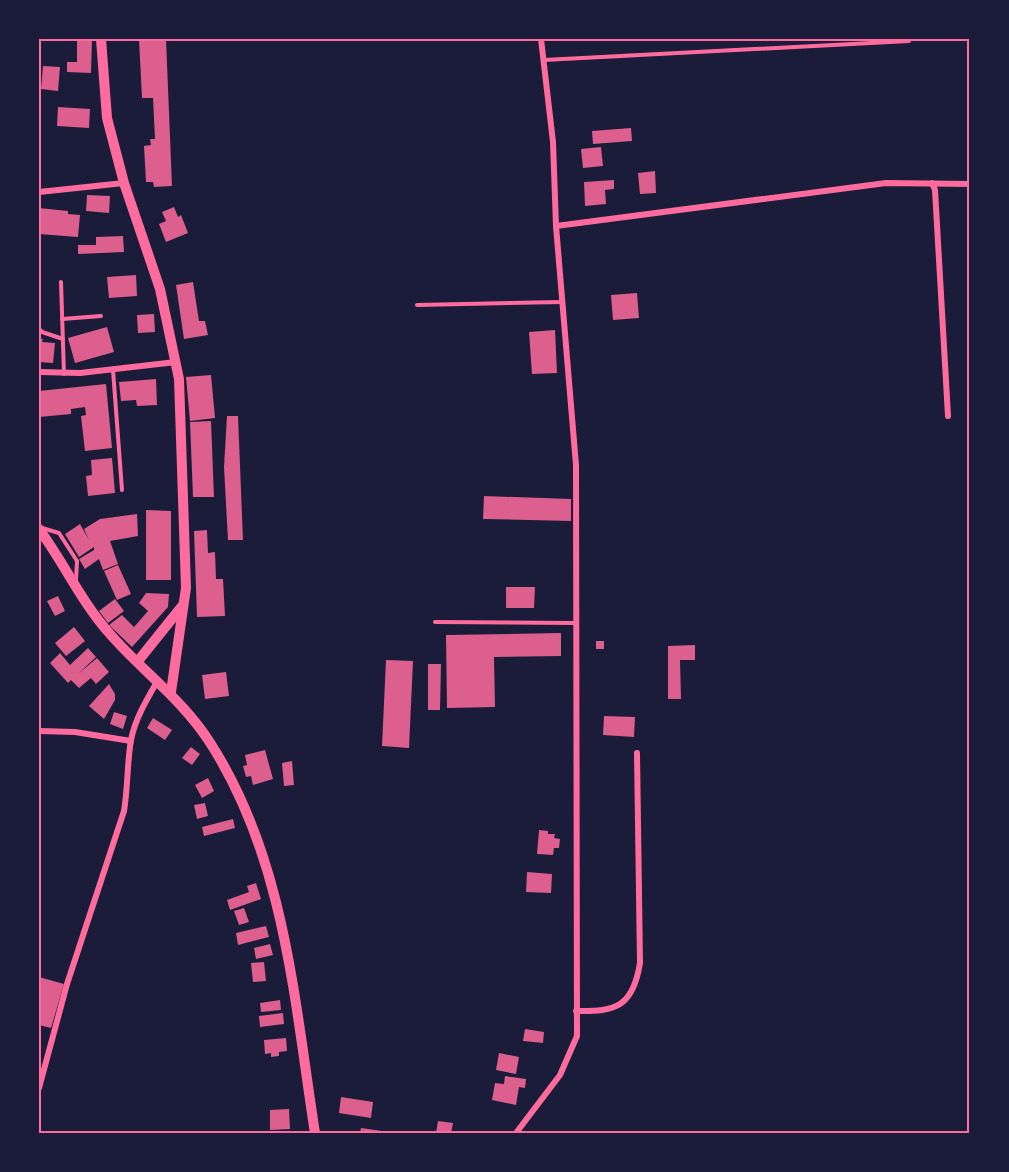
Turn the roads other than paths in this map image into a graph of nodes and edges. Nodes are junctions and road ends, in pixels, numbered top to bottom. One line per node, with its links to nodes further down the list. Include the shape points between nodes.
1 (101, 39): 5 (main road, via 107,118)
2 (541, 39): 4 (street)
3 (909, 41): 4 (lane)
4 (544, 60): 9 (street, via 553,142)
5 (124, 183): 8 (street); 17 (main road, via 160,289)
6 (932, 183): 7 (street); 9 (street, via 886,183); 21 (street)
7 (970, 184)
8 (39, 192)
9 (556, 226): 11 (street)
10 (61, 282): 14 (lane)
11 (562, 302): 12 (lane); 26 (street, via 576,465)
12 (417, 305)
13 (100, 316): 14 (lane)
14 (62, 319): 16 (lane)
15 (39, 329): 16 (lane)
16 (63, 339): 20 (lane)
17 (177, 362): 18 (street); 24 (main road, via 186,534)
18 (113, 370): 20 (street); 22 (lane)
19 (39, 372): 20 (street)
20 (64, 374)
21 (948, 416)
22 (122, 490)
23 (39, 528): 27 (main road, via 95,616)
24 (183, 605): 27 (main road); 29 (main road)
25 (435, 622): 26 (lane)
26 (576, 622): 33 (street)
27 (138, 661): 28 (main road)
28 (159, 680): 29 (main road); 31 (street, via 143,707)
29 (171, 692): 35 (main road, via 228,774 262,848 286,943)
30 (39, 731): 31 (street)
31 (131, 741): 34 (street, via 124,811 67,984)
32 (637, 753): 33 (street, via 637,980 623,1004 610,1010)
33 (576, 1011): 36 (street, via 577,1036 570,1056)
34 (39, 1088)
35 (315, 1133)
36 (516, 1133)

